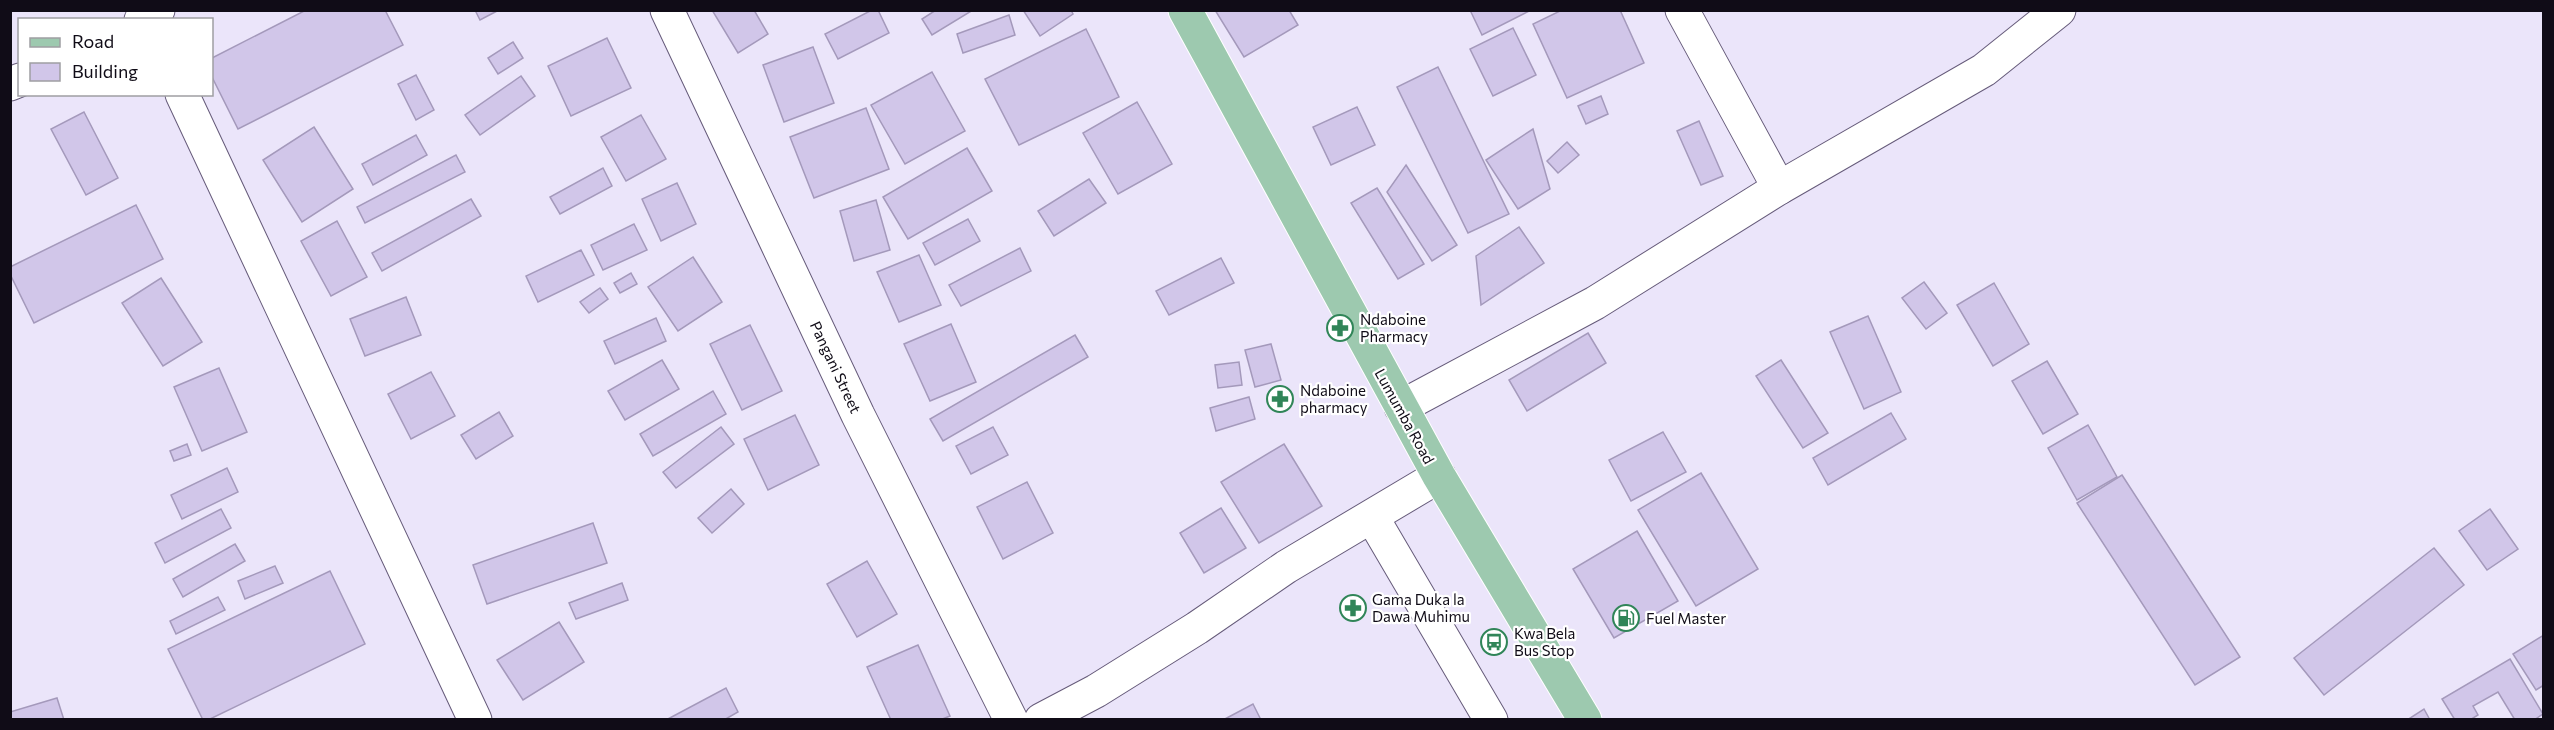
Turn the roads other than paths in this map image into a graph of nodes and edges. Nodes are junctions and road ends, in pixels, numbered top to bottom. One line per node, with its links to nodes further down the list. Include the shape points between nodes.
1 (667, 10): 11 (street, Pangani Street, via 858,415)
2 (1185, 10): 7 (main road, Lumumba Road)
3 (1682, 10): 6 (street)
4 (2059, 10): 6 (street, via 1984,70)
5 (183, 96): 10 (street)
6 (1779, 188): 7 (street, via 1595,303)
7 (1401, 407): 8 (main road, Lumumba Road)
8 (1439, 476): 9 (street); 14 (main road, Lumumba Road)
9 (1372, 517): 12 (street, via 1286,567 1096,691); 13 (street)
10 (476, 720)
11 (1011, 720)
12 (1041, 720)
13 (1491, 720)
14 (1585, 720)

